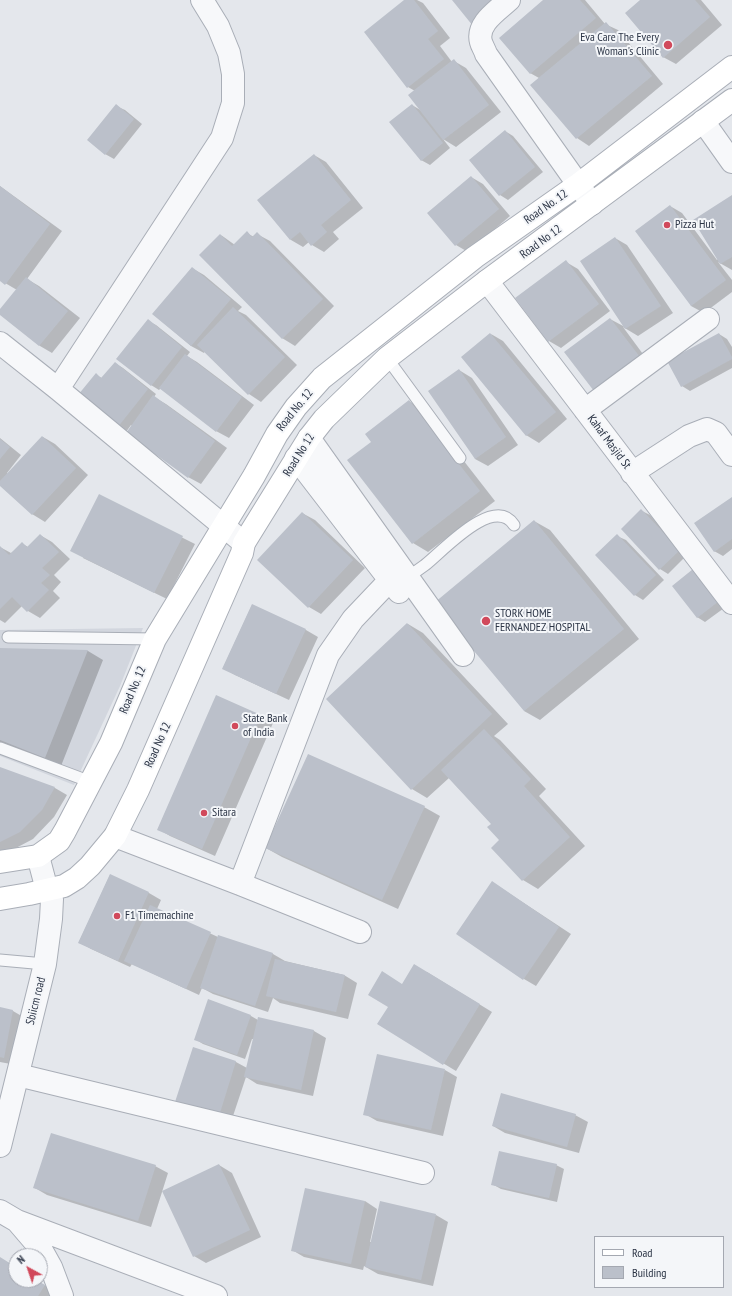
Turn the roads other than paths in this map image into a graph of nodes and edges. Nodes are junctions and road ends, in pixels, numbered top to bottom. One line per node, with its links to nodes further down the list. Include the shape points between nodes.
1 (202, 0): 13 (street, via 218,26 229,53 233,74 233,103 222,138)
2 (510, 0): 7 (street, via 486,21 480,32 481,43 486,54)
3 (732, 67): 7 (main road, Road No. 12)
4 (732, 100): 5 (main road, Road No 12)
5 (704, 121): 6 (street); 8 (main road, Road No 12)
6 (732, 162)
7 (579, 184): 8 (street); 21 (main road, Road No. 12, via 475,257 322,378 296,406 277,434)
8 (592, 204): 9 (main road, Road No 12)
9 (487, 281): 12 (main road, Road No 12); 14 (street, Kahaf Masjid St)
10 (708, 319): 14 (street)
11 (1, 345): 13 (street)
12 (388, 358): 15 (main road, Road No 12, via 324,419); 18 (lane)
13 (58, 389): 21 (street)
14 (585, 410): 19 (street, Kahaf Masjid St)
15 (309, 438): 17 (main road, Road No 12); 23 (street)
16 (732, 455): 19 (street, via 716,432 707,429 689,436)
17 (296, 458): 22 (main road, Road No 12); 23 (street)
18 (460, 458)
19 (632, 473): 24 (street, Kahaf Masjid St)
20 (514, 525): 23 (lane, via 504,516 490,516 470,527 425,566)
21 (223, 527): 22 (street); 26 (main road, Road No. 12)
22 (244, 543): 31 (main road, Road No 12, via 242,553 185,684)
23 (398, 578): 27 (street); 28 (street); 34 (street, via 353,619 328,655)
24 (732, 603)
25 (8, 638): 26 (lane)
26 (155, 639): 30 (main road, Road No. 12)
27 (438, 642)
28 (463, 655)
29 (0, 748): 30 (lane)
30 (91, 782): 32 (main road, Road No. 12, via 59,841)
31 (115, 836): 34 (street); 35 (main road, Road No 12, via 90,866 76,878 64,886)
32 (38, 856): 33 (main road, Road No. 12); 35 (street, Sbiicm road)
33 (0, 862)
34 (240, 884): 37 (street)
35 (47, 890): 36 (main road, Road No 12); 39 (street, Sbiicm road, via 52,899)
36 (0, 899)
37 (360, 932)
38 (0, 960): 39 (lane)
39 (45, 964): 40 (street, Sbiicm road)
40 (18, 1075): 41 (street, Sbiicm road); 42 (street)
41 (0, 1146)
42 (423, 1173)
43 (8, 1216): 44 (street, via 41,1249); 45 (street)
44 (62, 1296)
45 (216, 1296)

